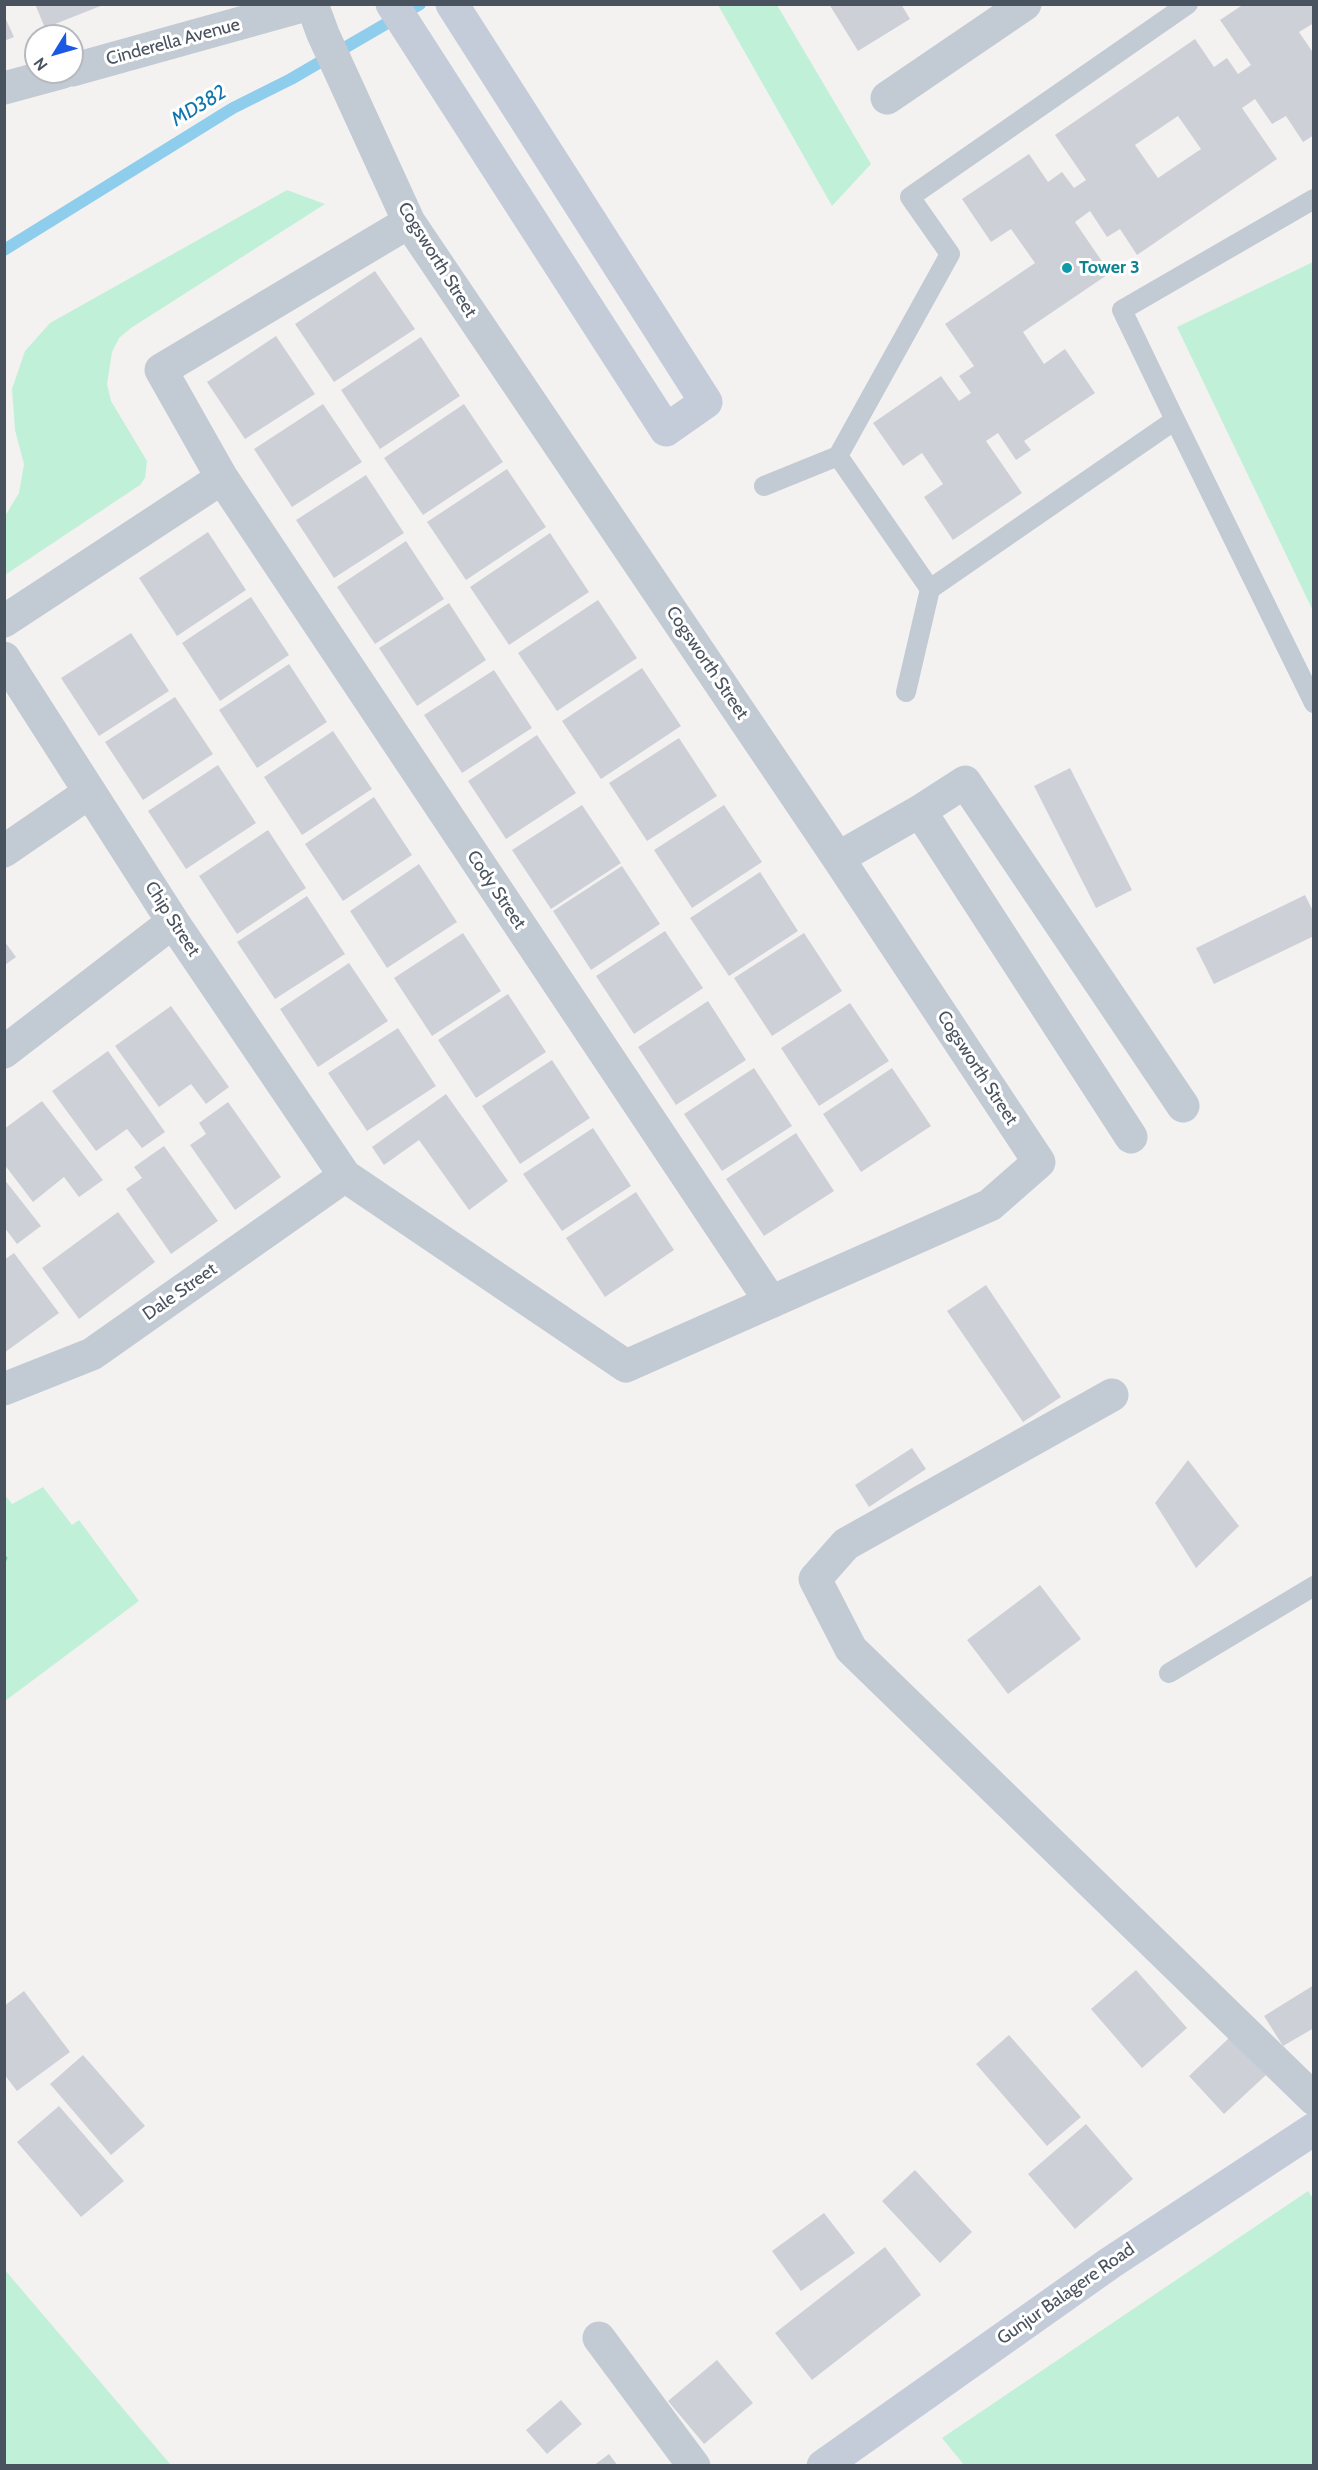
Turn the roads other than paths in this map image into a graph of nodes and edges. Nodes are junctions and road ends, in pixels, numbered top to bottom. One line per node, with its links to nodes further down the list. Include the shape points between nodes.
1 (392, 4): 2 (street, via 666,430 706,402)
2 (452, 4)
3 (1025, 4): 9 (street)
4 (1188, 4): 13 (lane, via 910,197 950,254)
5 (314, 14): 6 (street, Cinderella Avenue); 11 (street, Cogsworth Street)
6 (84, 67)
7 (24, 83): 8 (street)
8 (4, 88)
9 (887, 98)
10 (1314, 199): 12 (lane, via 1122,310)
11 (409, 222): 14 (street, Cody Street, via 161,370); 24 (street, Cogsworth Street)
12 (1175, 420): 16 (lane); 20 (lane)
13 (838, 456): 15 (lane); 16 (lane)
14 (222, 478): 17 (street); 30 (street, Cody Street)
15 (764, 486)
16 (930, 589): 19 (lane)
17 (4, 621)
18 (4, 658): 21 (street, Chip Street)
19 (906, 692)
20 (1314, 703)
21 (90, 792): 23 (street); 25 (street, Chip Street)
22 (920, 811): 24 (street); 27 (street, via 965,782); 28 (street)
23 (4, 851)
24 (838, 858): 30 (street, Cogsworth Street, via 1039,1162 990,1205)
25 (173, 922): 26 (street); 29 (street, Chip Street)
26 (4, 1052)
27 (1183, 1106)
28 (1131, 1137)
29 (345, 1176): 30 (street, via 626,1366); 31 (street, Dale Street, via 92,1354)
30 (771, 1302)
31 (4, 1389)
32 (1112, 1395): 35 (street, via 846,1544 815,1580 851,1649)
33 (1314, 1586): 34 (lane)
34 (1169, 1673)
35 (1314, 2099)
36 (1314, 2130): 39 (street, Gunjur Balagere Road, via 1110,2263)
37 (598, 2338): 38 (street)
38 (694, 2466)
39 (823, 2466)

